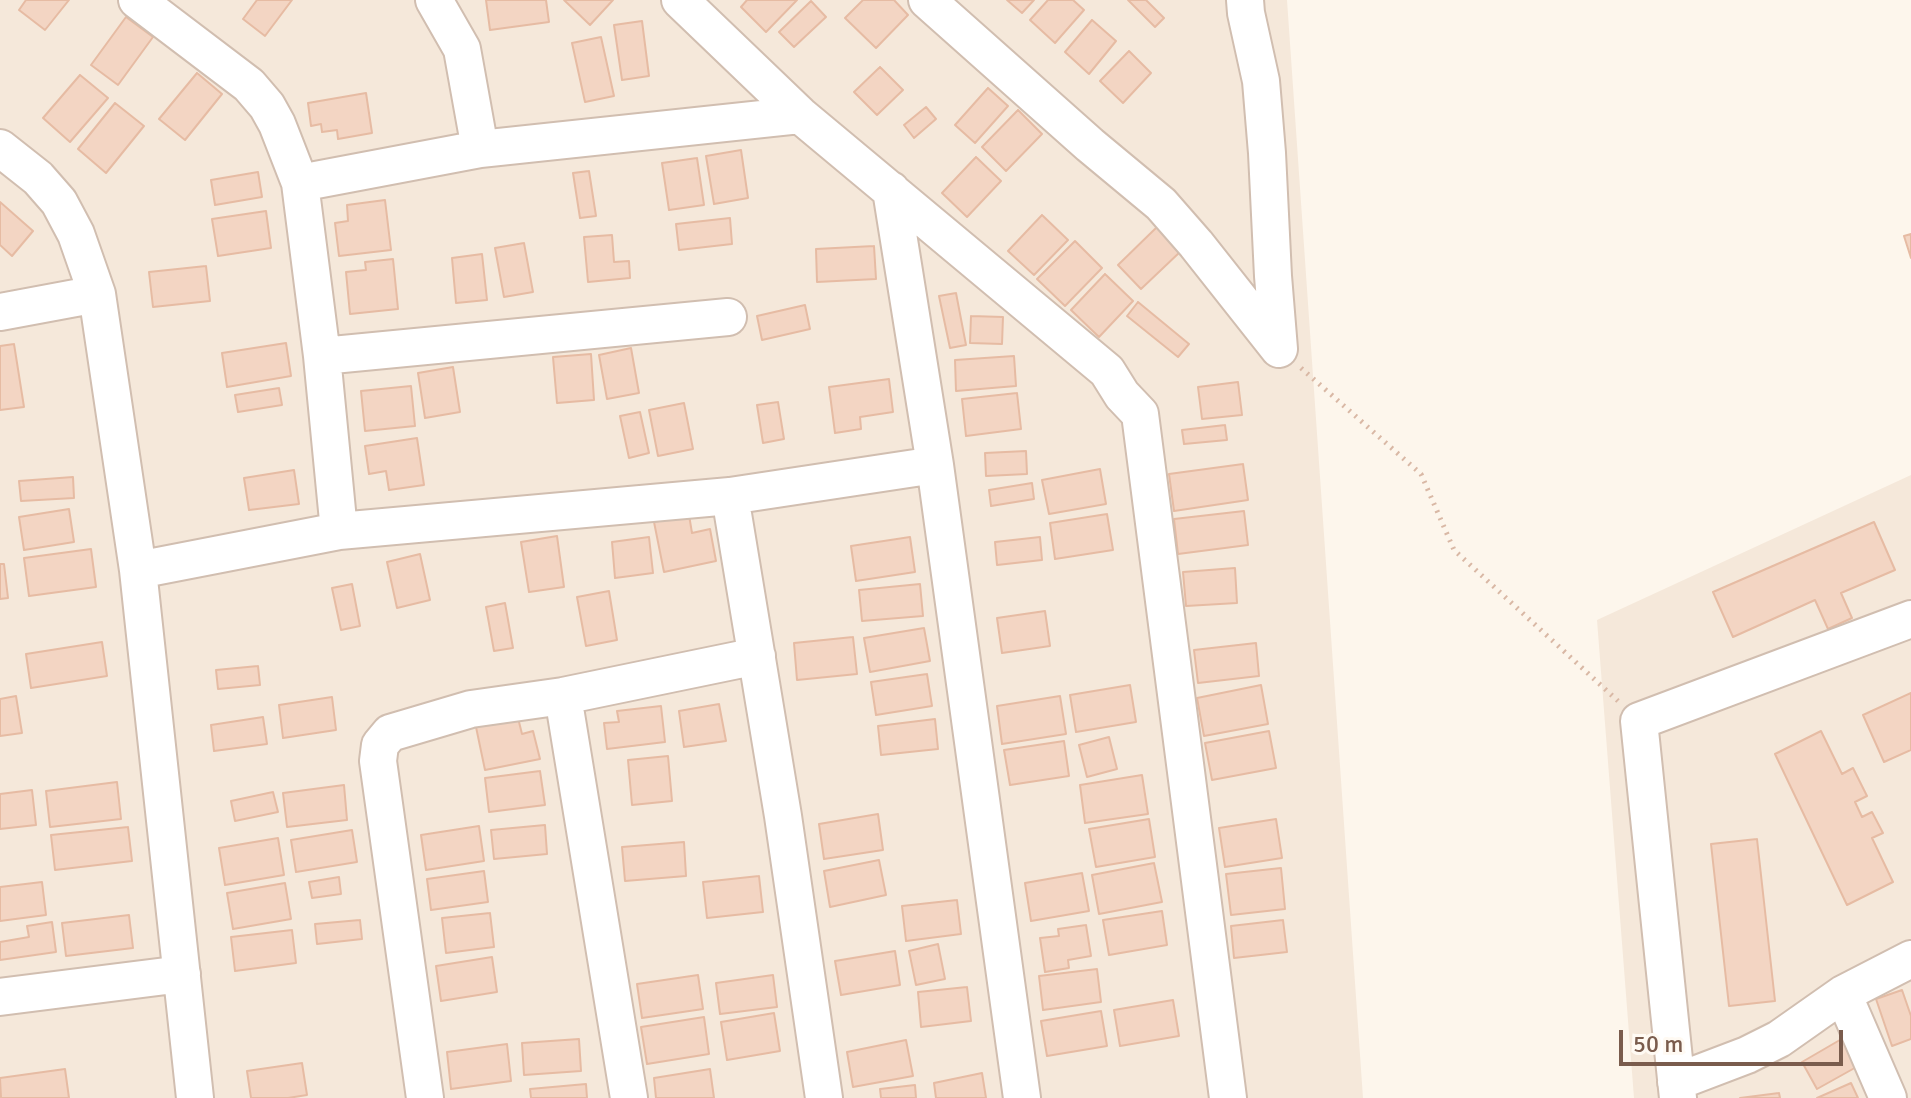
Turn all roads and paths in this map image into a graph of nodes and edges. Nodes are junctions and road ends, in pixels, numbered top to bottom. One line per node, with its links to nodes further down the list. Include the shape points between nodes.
1 (137, 0): 9 (street, via 249,85 277,124)
2 (434, 0): 8 (street, via 462,49)
3 (680, 0): 6 (street)
4 (927, 0): 14 (street, via 1161,204)
5 (1240, 4): 14 (street, via 1261,81)
6 (800, 115): 8 (street); 10 (street)
7 (0, 148): 11 (street, via 59,202)
8 (480, 149): 9 (street)
9 (300, 183): 15 (street)
10 (891, 190): 16 (street); 34 (street, via 1107,371 1140,414)
11 (97, 294): 12 (street); 19 (street)
12 (0, 312)
13 (728, 317): 15 (street)
14 (1279, 349): 23 (path, via 1421,474 1454,550)
15 (322, 356): 18 (street)
16 (935, 465): 17 (street); 33 (street)
17 (730, 496): 18 (street); 21 (street)
18 (339, 531): 19 (street)
19 (138, 570): 25 (street)
20 (1911, 619): 23 (street)
21 (757, 656): 22 (street); 32 (street)
22 (563, 696): 30 (street, via 471,709 390,733 380,745 378,761); 31 (street)
23 (1639, 721): 28 (street)
24 (1911, 959): 26 (street)
25 (182, 974): 27 (street); 29 (street)
26 (1843, 994): 28 (street, via 1779,1039); 35 (street)
27 (0, 997)
28 (1677, 1090)
29 (195, 1098)
30 (425, 1098)
31 (629, 1098)
32 (824, 1098)
33 (1022, 1098)
34 (1228, 1098)
35 (1888, 1098)

